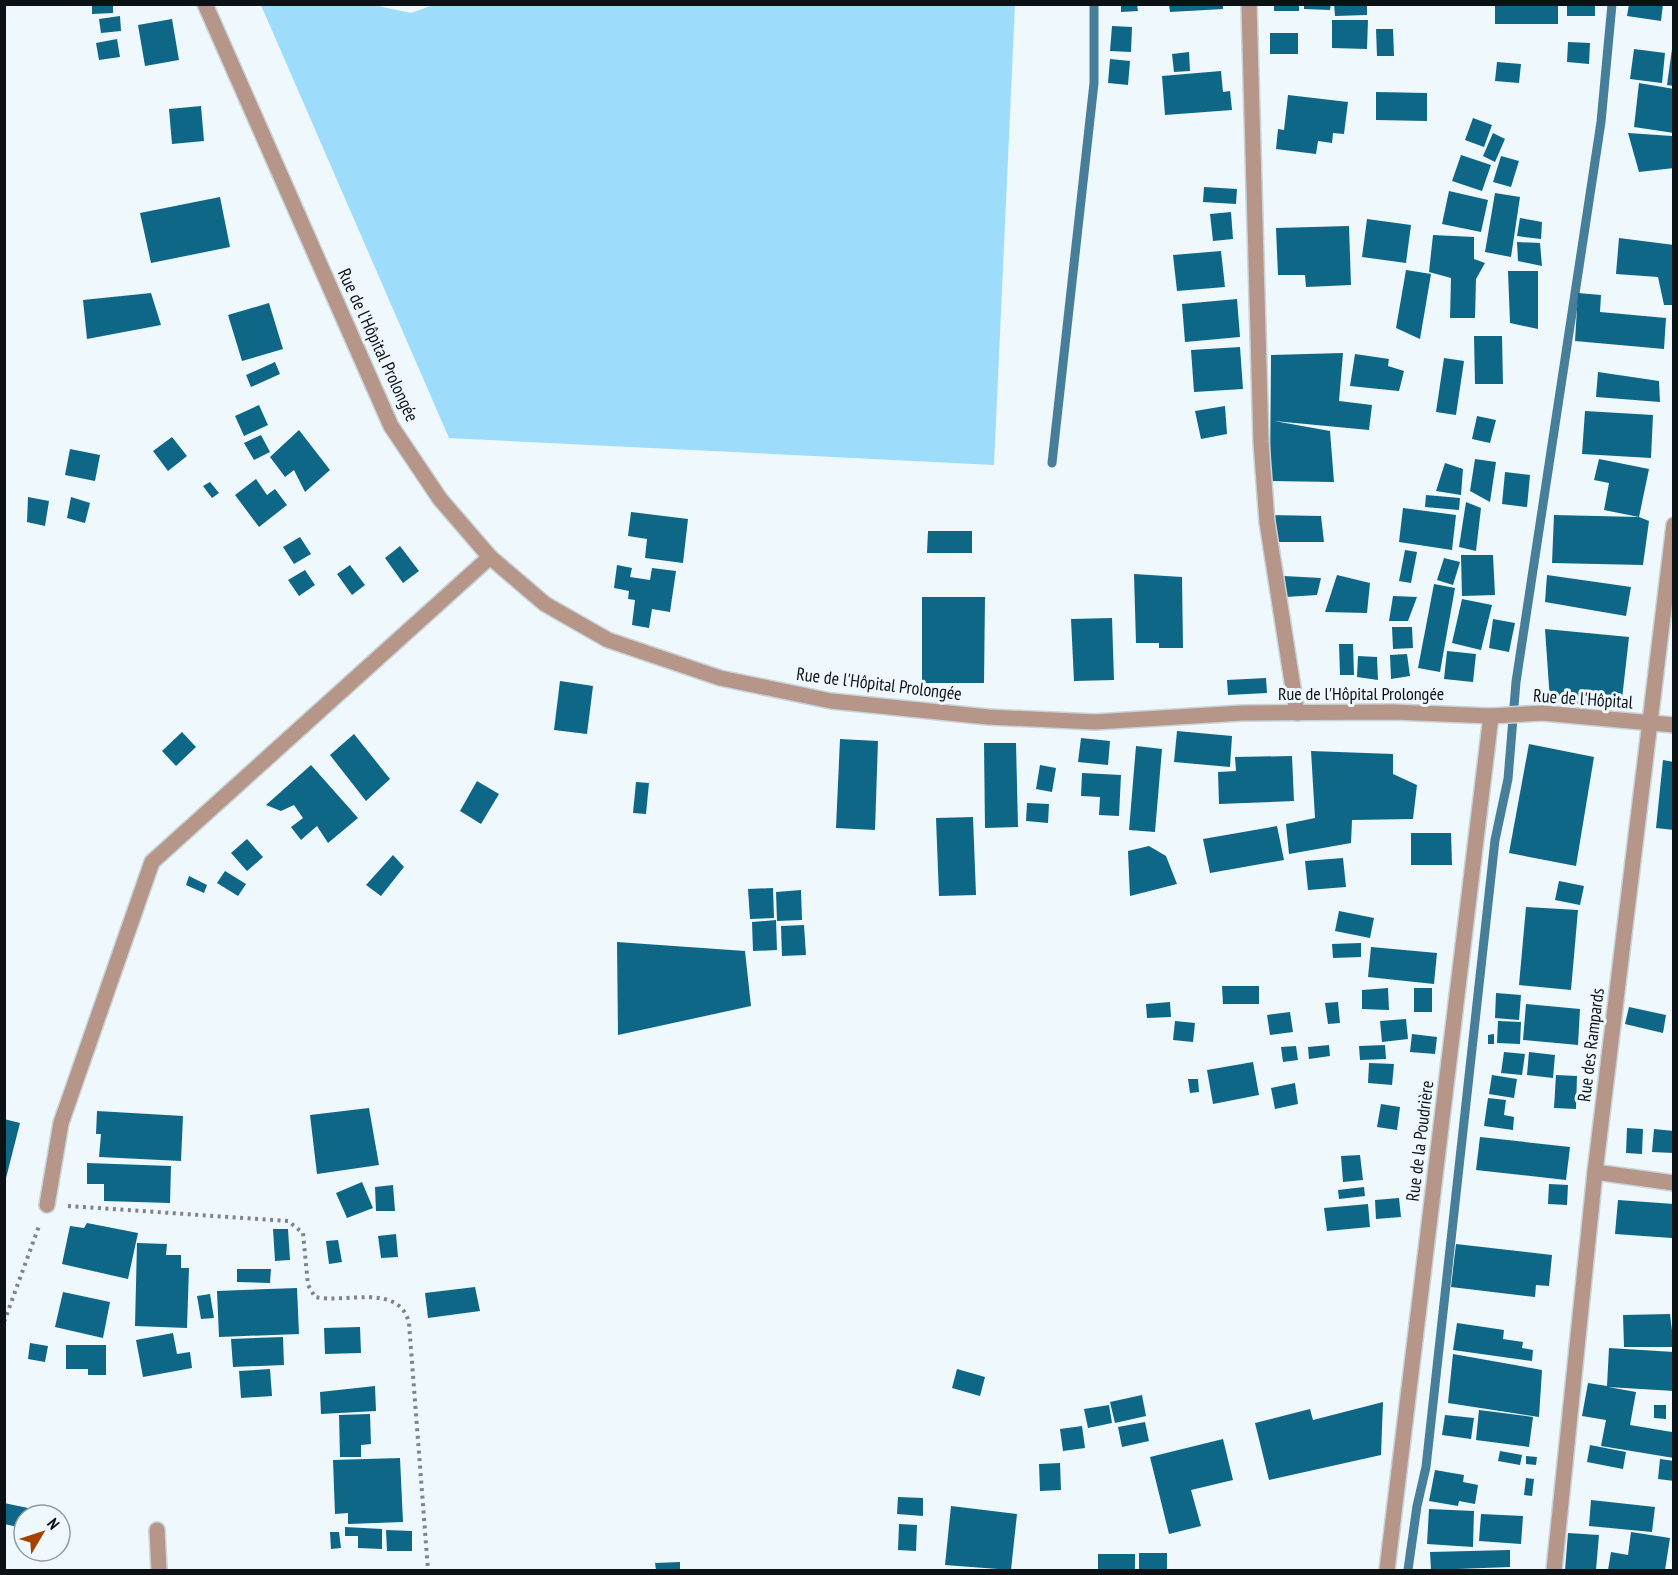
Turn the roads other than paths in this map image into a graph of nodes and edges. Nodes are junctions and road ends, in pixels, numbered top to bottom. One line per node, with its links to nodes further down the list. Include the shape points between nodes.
1 (205, 4): 4 (street, Rue de l'Hôpital Prolongée, via 391,426 440,499)
2 (1249, 4): 5 (street, via 1261,442 1268,522)
3 (1674, 525): 7 (street, Rue des Rampards)
4 (490, 557): 5 (street, Rue de l'Hôpital Prolongée, via 545,604 608,640 720,678 831,701 988,717 1095,722); 11 (street, via 152,862 61,1123)
5 (1297, 713): 6 (street, Rue de l'Hôpital Prolongée)
6 (1491, 716): 7 (street, Rue de l'Hôpital, via 1543,713); 14 (street, Rue de la Poudrière)
7 (1650, 723): 8 (street, Rue de l'Hôpital); 9 (street, Rue des Rampards)
8 (1674, 724)
9 (1595, 1172): 10 (street); 15 (street, Rue des Rampards)
10 (1674, 1183)
11 (46, 1205)
12 (157, 1530): 13 (street)
13 (159, 1570)
14 (1388, 1570)
15 (1554, 1570)

